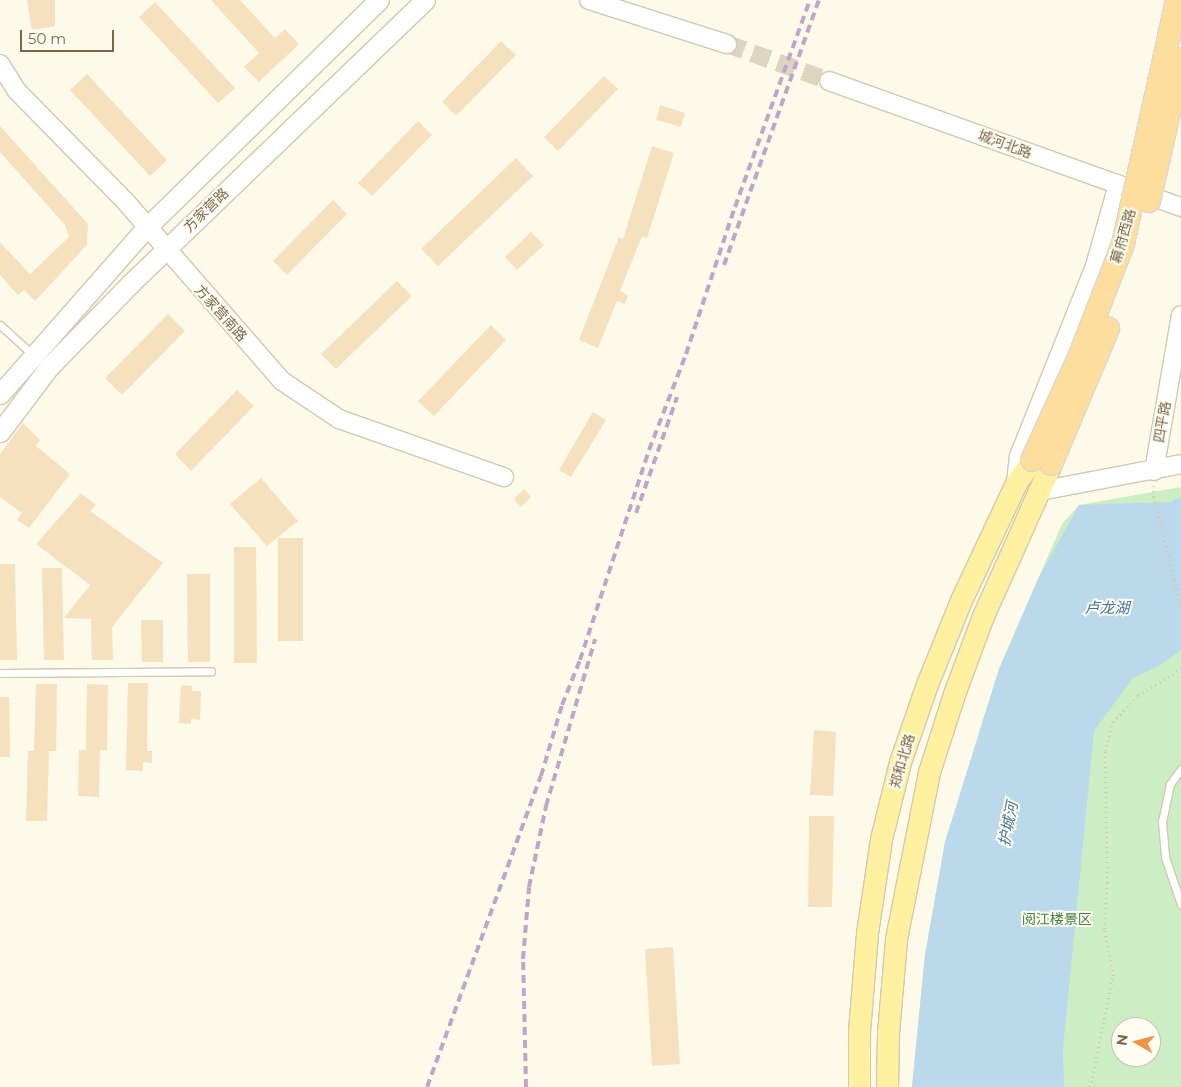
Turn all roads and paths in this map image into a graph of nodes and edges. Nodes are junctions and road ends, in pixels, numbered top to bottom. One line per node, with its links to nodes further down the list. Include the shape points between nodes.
1 (379, 0): 11 (main road, 方家营路)
2 (426, 0): 12 (main road, 方家营路)
3 (589, 0): 5 (street)
4 (1177, 0): 18 (highway, 幕府西路, bridge, via 1123,244)
5 (727, 44)
6 (1181, 60): 18 (highway, 幕府西路, bridge, via 1136,249 1096,360)
7 (0, 64): 11 (street, 方家营南路, via 16,90 125,201)
8 (829, 81): 9 (street, 城河北路)
9 (1118, 184): 10 (street, 城河北路); 22 (street, via 1095,266 1019,456)
10 (1181, 207)
11 (146, 228): 12 (street, 方家营南路); 15 (main road, 方家营路)
12 (165, 250): 17 (main road, 方家营路, via 49,367); 21 (street, 方家营南路, via 282,381 310,403 340,419)
13 (1181, 315): 20 (street, 四平路)
14 (0, 325): 15 (lane)
15 (32, 354): 16 (main road, 方家营路)
16 (0, 394)
17 (0, 432)
18 (1042, 462): 22 (main road, 郑和北路); 23 (main road)
19 (1181, 464): 20 (street)
20 (1154, 470): 23 (street)
21 (504, 477)
22 (1016, 483): 31 (main road, 郑和北路, via 927,684 900,762 881,839 867,933 859,1031)
23 (1040, 492): 32 (main road, via 983,616 929,772 896,939 888,1033)
24 (1154, 497): 25 (path)
25 (1181, 606)
26 (1181, 669): 33 (path, via 1154,683 1131,701 1113,722 1105,751 1107,883 1104,929 1113,976)
27 (211, 671): 28 (lane)
28 (0, 673)
29 (1181, 769): 30 (lane, via 1170,784 1162,821 1165,857)
30 (1181, 904)
31 (859, 1087)
32 (888, 1087)
33 (1090, 1087)

